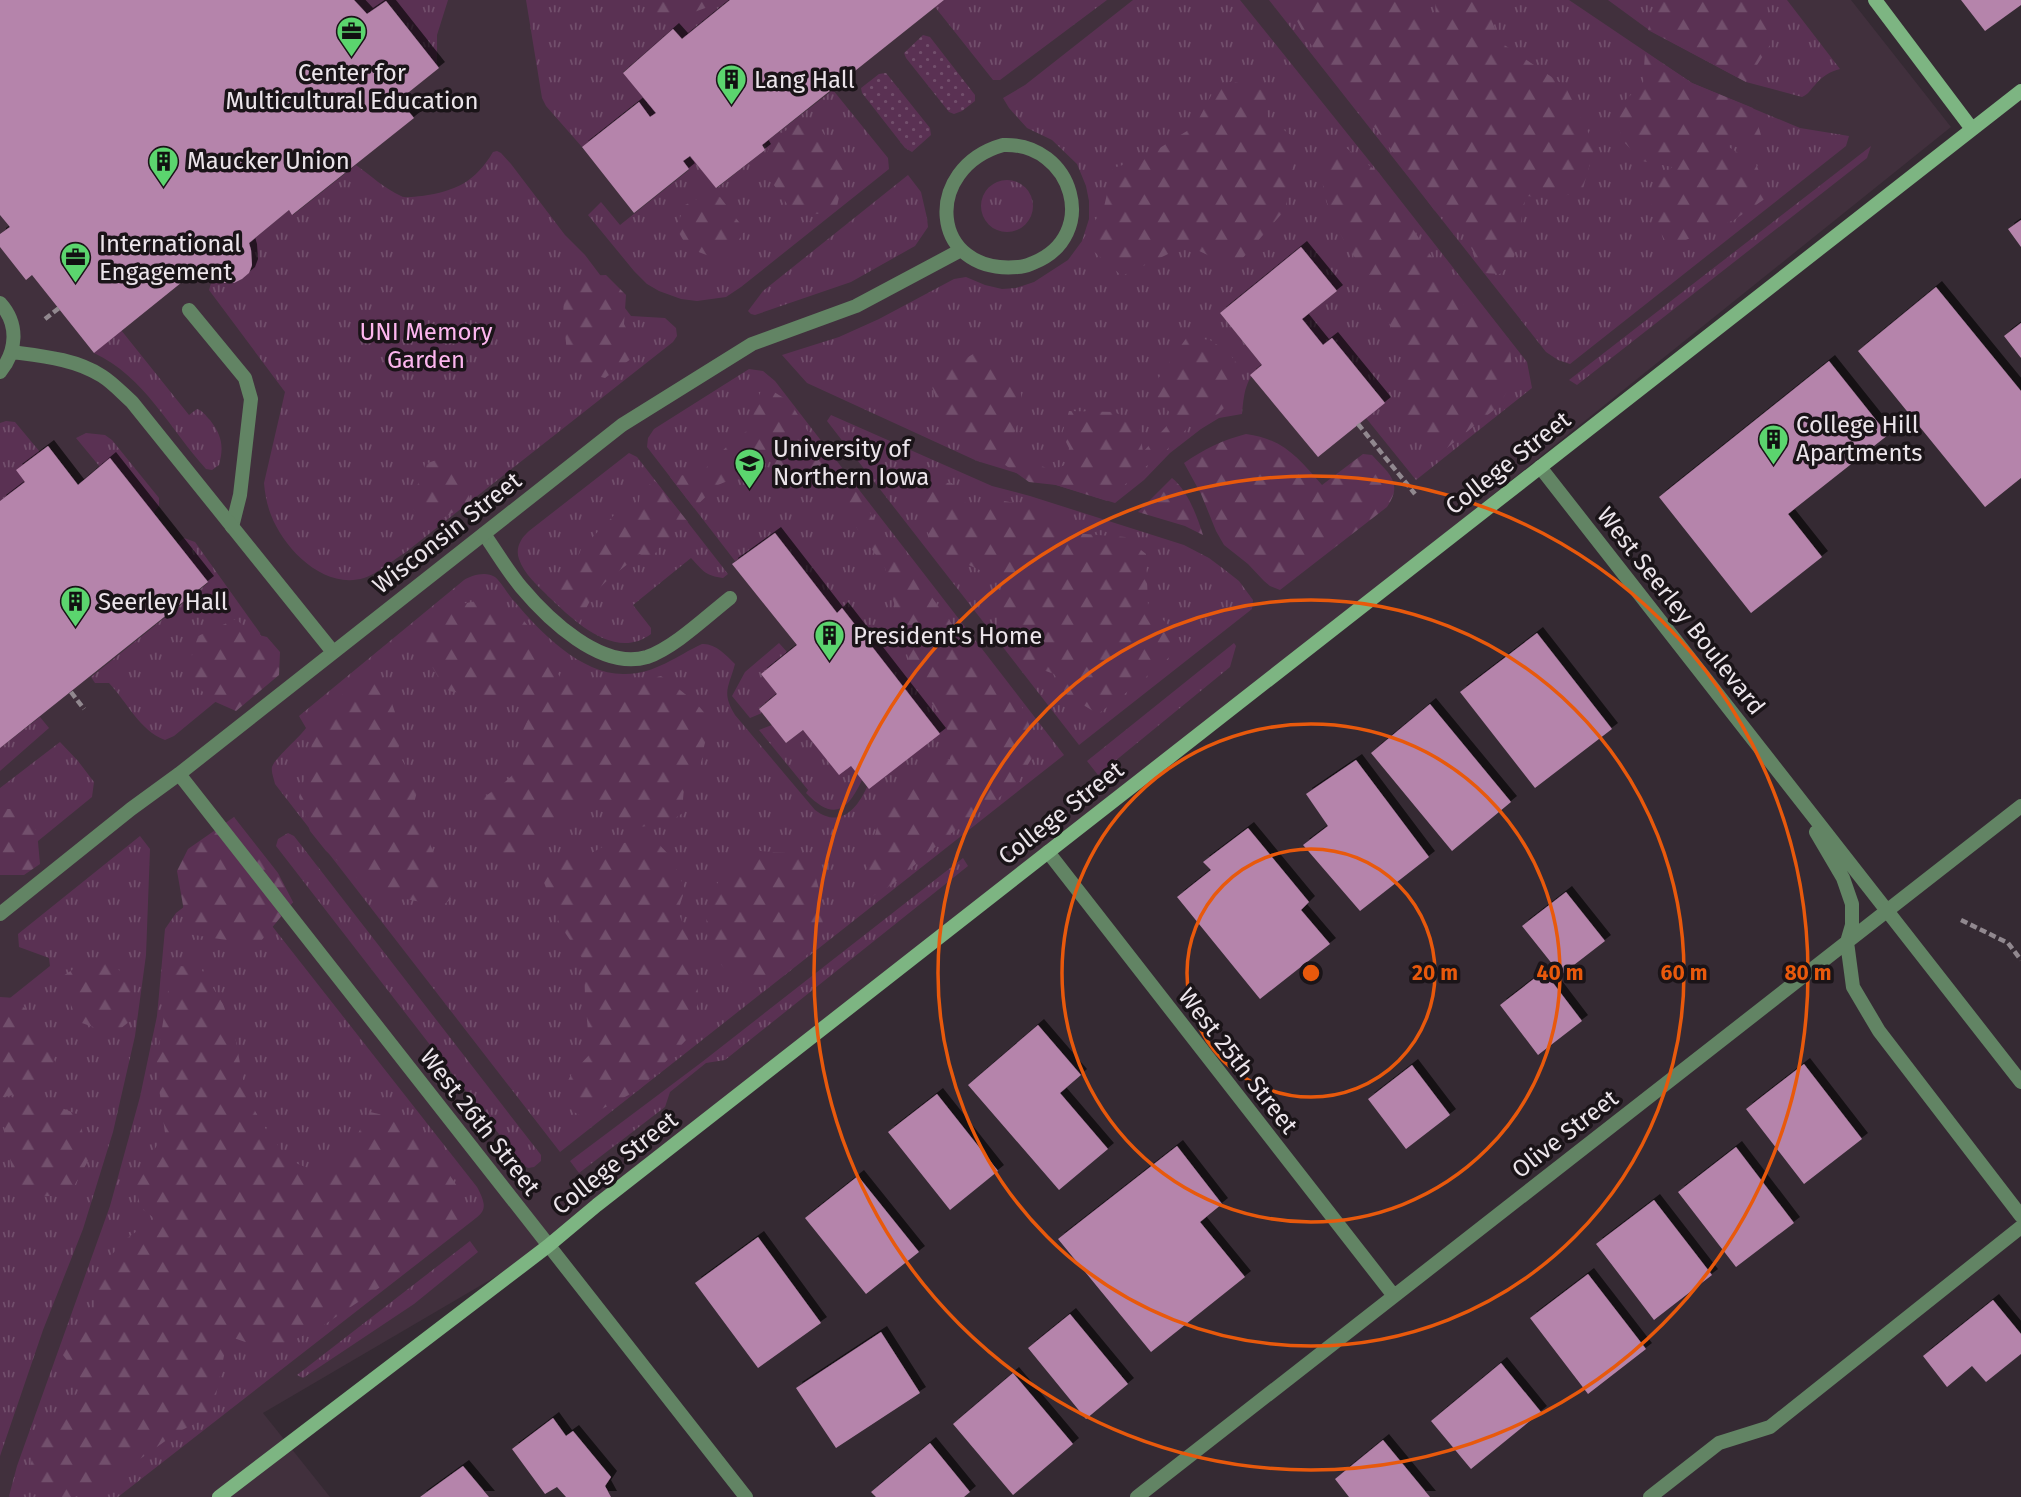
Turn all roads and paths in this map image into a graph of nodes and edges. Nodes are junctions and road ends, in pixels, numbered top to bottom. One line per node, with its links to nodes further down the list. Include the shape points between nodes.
1 (1875, 0): 3 (street)
2 (2015, 95): 3 (street, College Street)
3 (1972, 129): 12 (street, College Street)
4 (961, 250): 4 (street, via 948,231 945,214 951,186 973,159 1003,145 1018,145 1044,156 1067,180 1072,208 1069,228 1045,258 1022,267 994,268); 15 (street, Wisconsin Street, via 856,306 752,344 622,425)
5 (0, 303): 9 (street, via 14,329)
6 (59, 308): 8 (path)
7 (189, 310): 14 (street, via 245,378 251,399)
8 (46, 319)
9 (12, 352): 10 (street); 14 (street, via 75,363 102,376 132,402)
10 (0, 372)
11 (1358, 424): 13 (path)
12 (1540, 467): 21 (street, West Seerley Boulevard); 23 (street, College Street)
13 (1415, 494)
14 (232, 527): 17 (street)
15 (484, 534): 16 (street, via 519,585 551,617 575,638 610,656 634,659 659,652); 17 (street, Wisconsin Street)
16 (730, 598)
17 (333, 652): 20 (street, Wisconsin Street)
18 (71, 692): 19 (path)
19 (84, 709)
20 (179, 774): 25 (street, Wisconsin Street); 32 (street, West 26th Street)
21 (1787, 782): 24 (street, West Seerley Boulevard); 27 (street, West Seerley Boulevard, via 1843,878 1852,904)
22 (2021, 807): 24 (street, Olive Street)
23 (1048, 852): 32 (street, College Street); 33 (street, West 25th Street)
24 (1887, 911): 27 (street, Olive Street); 29 (street, West Seerley Boulevard)
25 (0, 914)
26 (1962, 920): 28 (path, via 2008,943)
27 (1847, 942): 30 (street, West Seerley Boulevard, via 1853,988 1879,1031); 33 (street, Olive Street)
28 (2021, 960)
29 (2021, 1082)
30 (2021, 1216)
31 (2021, 1227): 37 (street, via 1770,1427 1719,1443)
32 (548, 1246): 34 (street, College Street); 35 (street, West 26th Street)
33 (1394, 1296): 36 (street, Olive Street)
34 (219, 1497)
35 (746, 1497)
36 (1137, 1497)
37 (1650, 1497)

